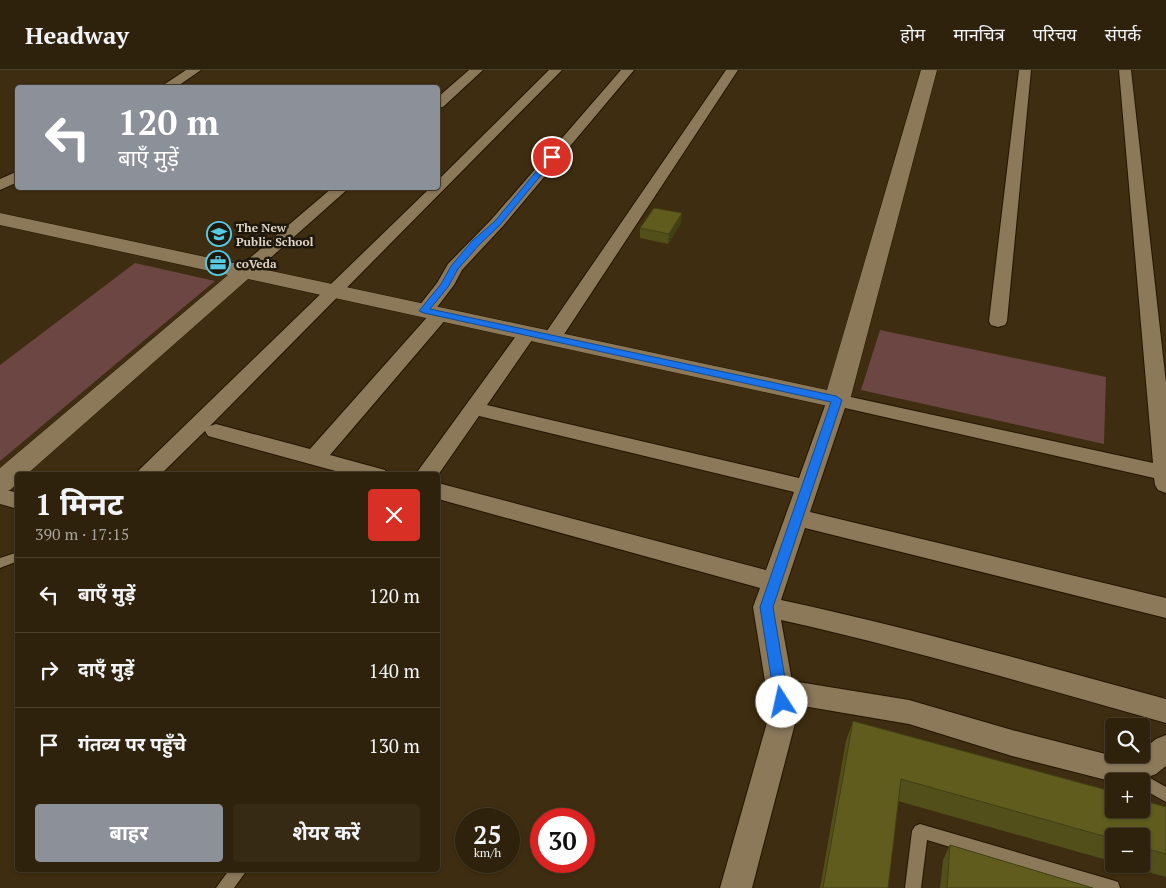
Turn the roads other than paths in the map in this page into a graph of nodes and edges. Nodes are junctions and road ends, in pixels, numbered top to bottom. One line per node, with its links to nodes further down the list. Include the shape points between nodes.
1 (195, 70): 9 (street)
2 (477, 70): 10 (street)
3 (556, 70): 13 (street)
4 (628, 70): 19 (street, via 498,223 454,268)
5 (732, 70): 22 (street)
6 (929, 70): 23 (street)
7 (1025, 70): 20 (street)
8 (1125, 70): 30 (street)
9 (171, 85)
10 (440, 102)
11 (15, 177): 12 (street)
12 (0, 185)
13 (440, 187)
14 (339, 190): 17 (street)
15 (437, 190): 18 (street)
16 (0, 219): 17 (street)
17 (244, 272): 18 (street); 31 (street)
18 (336, 292): 19 (street); 27 (street)
19 (432, 312): 21 (street); 26 (street)
20 (998, 321)
21 (528, 333): 22 (street); 24 (street)
22 (552, 338): 23 (street)
23 (836, 400): 30 (street); 32 (street)
24 (474, 408): 29 (street); 32 (street)
25 (216, 431): 26 (street)
26 (315, 458): 28 (street)
27 (150, 472)
28 (367, 472)
29 (428, 472)
30 (1166, 477)
31 (0, 483)
32 (806, 487): 36 (street)
33 (440, 492): 39 (street)
34 (0, 496): 35 (street)
35 (15, 500)
36 (796, 517): 39 (street); 40 (street)
37 (15, 557): 38 (lane)
38 (0, 563)
39 (770, 594): 41 (street); 42 (street, via 859,627)
40 (1166, 608)
41 (780, 691): 44 (street, via 909,712); 48 (street, via 784,712)
42 (1166, 711)
43 (1166, 748): 44 (street, via 1146,765)
44 (1125, 772): 45 (lane)
45 (1166, 794)
46 (237, 872): 47 (lane)
47 (224, 888)
48 (736, 888)
49 (913, 888): 50 (lane, via 920,831)
50 (1112, 888)

